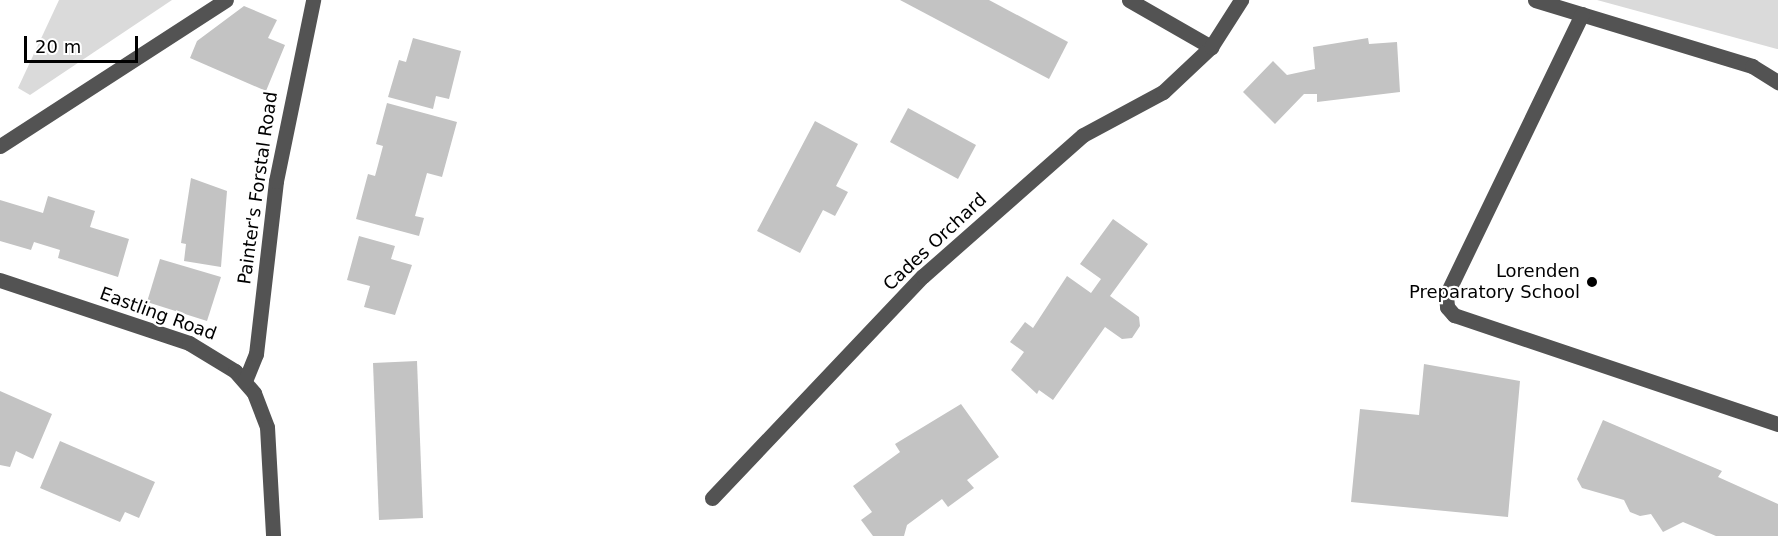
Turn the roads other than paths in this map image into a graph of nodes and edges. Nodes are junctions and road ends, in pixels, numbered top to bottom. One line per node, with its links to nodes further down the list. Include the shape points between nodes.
1 (226, 0): 9 (street)
2 (313, 0): 11 (street, Painter's Forstal Road, via 276,181 256,354)
3 (1129, 0): 7 (street)
4 (1240, 0): 7 (street, Cades Orchard)
5 (1535, 0): 6 (street)
6 (1582, 14): 8 (street, via 1752,66); 12 (street, via 1446,295 1447,307 1454,315)
7 (1211, 47): 13 (street, Cades Orchard, via 1163,92 1083,135 922,276)
8 (1778, 82)
9 (0, 146)
10 (0, 280): 11 (street, Eastling Road, via 189,342 220,358)
11 (245, 381): 14 (street, Eastling Road, via 261,409 270,443)
12 (1778, 424)
13 (712, 498)
14 (273, 536)

